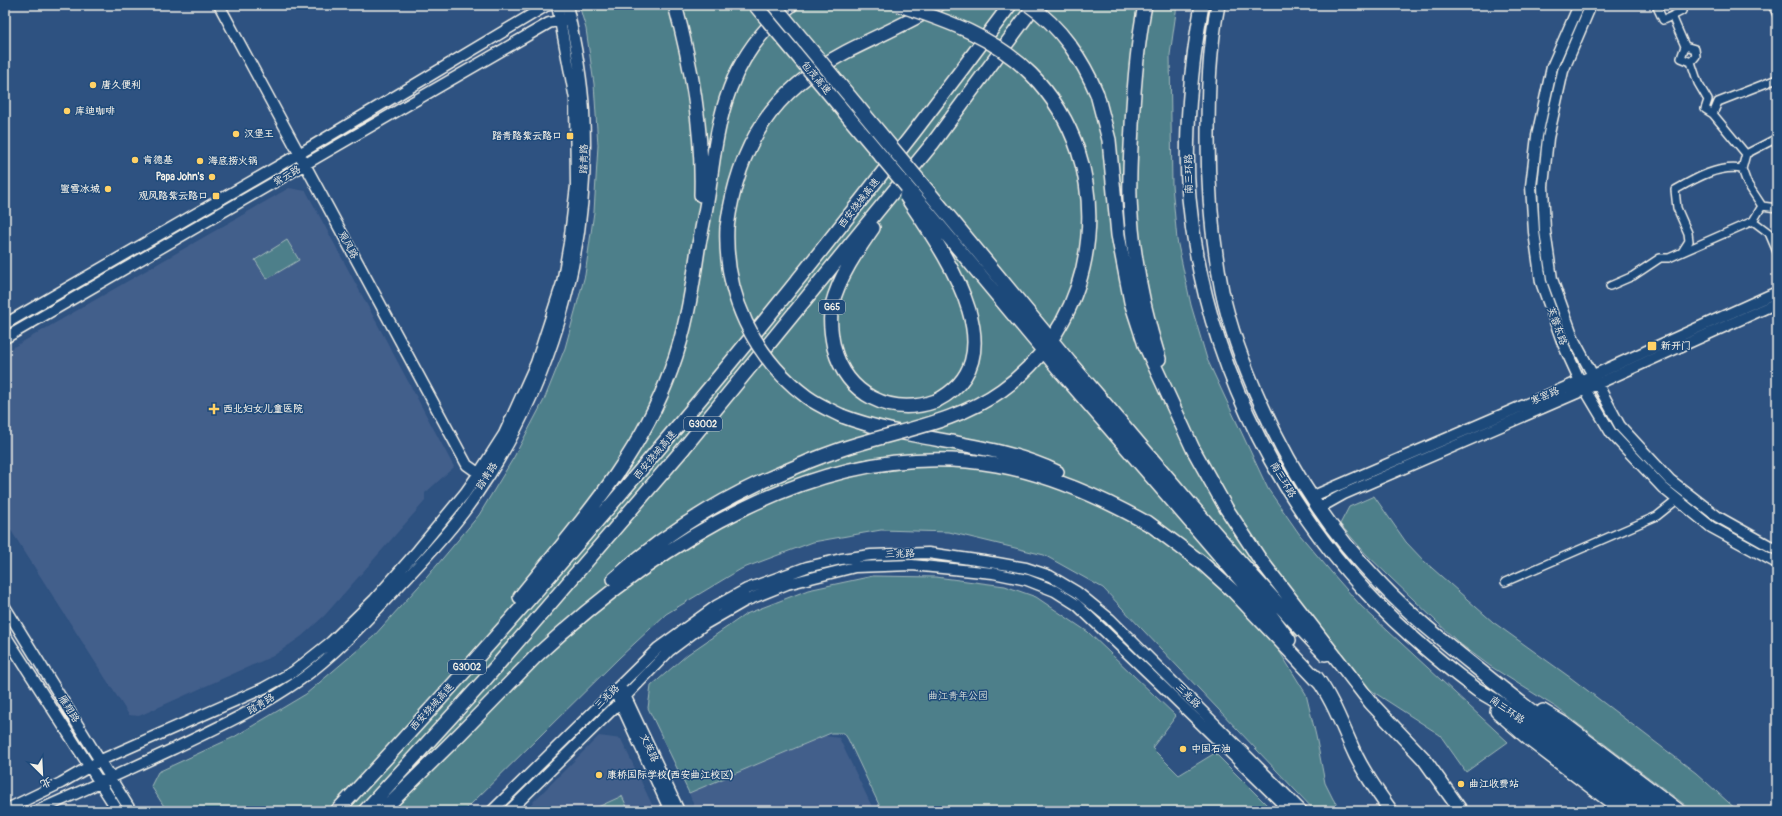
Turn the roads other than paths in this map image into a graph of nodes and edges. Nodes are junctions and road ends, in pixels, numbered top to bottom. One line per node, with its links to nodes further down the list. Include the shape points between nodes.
1 (219, 5): 34 (street, 观风路)
2 (551, 5): 34 (street, 紫云路)
3 (557, 5): 25 (street, 踏青路)
4 (567, 5): 24 (street, 踏青路)
5 (675, 5): 42 (highway, via 690,63 698,122 701,181)
6 (755, 5): 33 (highway, 包茂高速 / G65, bridge)
7 (774, 5): 50 (highway, bridge)
8 (791, 5): 42 (highway, via 752,44 729,88 717,132)
9 (899, 5): 64 (highway, bridge, via 955,24 994,44 1032,76 1052,101 1068,128 1085,179 1089,224 1085,261 1068,312 1049,344 1028,369 994,396 943,419 816,458 761,482 698,516 638,559 599,593)
10 (938, 5): 58 (highway, bridge, via 831,60 804,78 782,99 760,128 743,160 733,188 727,227 727,254 740,310 755,341 772,365 808,398 842,416 882,429 957,443 1033,463 1102,494)
11 (1010, 5): 71 (highway, 西安绕城高速 / G3002, via 861,200 678,427 576,548)
12 (1029, 5): 53 (highway, bridge, via 1053,26 1072,49 1086,70 1097,94 1109,140 1118,235 1131,302 1145,345)
13 (1035, 5): 36 (highway, 西安绕城高速 / G65)
14 (1145, 5): 53 (highway, via 1134,92 1130,199 1144,300)
15 (1202, 5): 68 (highway, 南三环路, via 1190,114 1189,195 1192,228 1203,283 1218,339 1236,390 1282,479 1338,560 1371,598 1409,634)
16 (1218, 5): 55 (highway, 南三环路, via 1208,92 1208,150 1210,210 1223,293 1240,351 1258,397)
17 (1579, 5): 52 (street, 芙蓉东路, via 1552,67 1537,136 1531,186 1541,282 1563,344)
18 (1591, 5): 51 (street, 芙蓉东路, via 1563,70 1548,138 1543,186 1545,231 1552,279 1574,340)
19 (1656, 5): 23 (street, via 1663,20)
20 (1680, 5): 23 (street, via 1682,11)
21 (1772, 5): 22 (street)
22 (1777, 15)
23 (1672, 16): 26 (street)
24 (570, 18): 25 (street, 紫云路); 54 (street, 踏青路, via 581,76 584,112 585,161 578,246 562,314 538,383 510,441)
25 (560, 20): 37 (street, 紫云路, via 549,23); 54 (street, 踏青路, via 575,114 576,186 569,243 562,283 536,363)
26 (1685, 46): 27 (street, via 1681,58); 27 (street, via 1695,49 1696,56)
27 (1691, 62): 29 (street, via 1698,83)
28 (1777, 79): 30 (street)
29 (1708, 100): 30 (street); 31 (street, via 1705,109)
30 (1718, 102): 31 (street)
31 (1713, 114): 35 (street)
32 (1777, 138): 35 (street)
33 (876, 151): 36 (highway, G65, bridge, via 951,268 970,315 974,349 968,369 957,386 936,401 914,407 899,407 867,395 843,369 835,350 831,330 832,306 842,278 867,237); 50 (highway, bridge)
34 (299, 154): 37 (street, 观风路); 48 (street, 紫云路)
35 (1746, 154): 38 (street)
36 (919, 160): 83 (highway, 西安绕城高速 / G3002, via 673,460 482,684)
37 (305, 165): 49 (street, 紫云路); 54 (street, 观风路, via 467,465)
38 (1742, 169): 39 (street, via 1747,183); 43 (street, via 1731,167 1699,176 1675,190 1677,208 1689,241)
39 (1762, 206): 40 (street); 41 (street)
40 (1777, 208)
41 (1753, 221): 43 (street); 44 (street, via 1769,233)
42 (698, 250): 71 (highway, via 690,303 677,353 643,434 595,505)
43 (1682, 252): 45 (street, via 1669,258 1660,258 1633,276)
44 (1777, 252)
45 (1610, 286)
46 (1777, 292): 51 (street, 寒窑路)
47 (1777, 303): 51 (street, 寒窑路)
48 (5, 324)
49 (5, 338)
50 (1067, 369): 66 (highway, via 1270,614); 69 (highway, via 1286,612)
51 (1595, 379): 52 (street, 寒窑路); 59 (street, 芙蓉东路, via 1620,426 1670,480 1718,517)
52 (1583, 385): 55 (street, 寒窑路); 56 (street, 芙蓉东路, via 1611,433); 57 (street, 寒窑路)
53 (1174, 406): 69 (highway, via 1215,490 1237,526)
54 (483, 476): 73 (street, 踏青路, via 374,600 331,642 293,672 264,688); 75 (street, 踏青路, via 463,513 413,571 326,660 299,681 239,718)
55 (1311, 497): 57 (highway, 南三环路)
56 (1677, 500): 60 (street, 芙蓉东路, via 1711,526); 61 (street, via 1657,516)
57 (1318, 508): 65 (highway, 南三环路, via 1398,602)
58 (1154, 527): 64 (highway, via 1061,483 997,465 965,460 932,459 863,466 786,490 674,547 594,604); 66 (highway, via 1202,563 1233,591)
59 (1777, 550)
60 (1777, 563)
61 (1505, 582)
62 (5, 607): 73 (street, 雁翔路)
63 (5, 635): 74 (street, 雁翔路)
64 (534, 658): 84 (highway)
65 (1490, 678): 72 (highway, 南三环路); 95 (highway, via 1563,723)
66 (1321, 684): 91 (highway, via 1336,709 1357,758)
67 (617, 688): 70 (street, 文英路); 85 (street, 三兆路); 90 (street, 三兆路, via 658,648 716,606 747,589 807,567 864,556 928,553 1004,564 1050,576 1094,604)
68 (1476, 690): 72 (highway, 南三环路); 92 (highway, via 1530,740)
69 (1364, 694): 77 (highway, via 1424,759)
70 (623, 699): 86 (street, 三兆路); 87 (street, 文英路); 88 (street, 文英路); 89 (street, 三兆路, via 669,651 704,624 745,601 787,584 855,567 912,565 993,573 1027,580 1055,591 1077,605)
71 (428, 711): 82 (highway, 西安绕城高速 / G3002)
72 (1558, 739): 93 (highway, 南三环路); 94 (highway, 南三环路)
73 (101, 760): 74 (street, 踏青路); 75 (street, 雁翔路)
74 (90, 766): 76 (street, 雁翔路); 78 (street, 踏青路)
75 (111, 778): 76 (street, 踏青路); 81 (street, 雁翔路)
76 (100, 783): 79 (street, 踏青路); 80 (street, 雁翔路)
77 (1458, 807)
78 (5, 810)
79 (37, 811)
80 (118, 811)
81 (131, 811)
82 (336, 811)
83 (365, 811)
84 (382, 811)
85 (492, 811)
86 (509, 811)
87 (670, 811)
88 (679, 811)
89 (1290, 811)
90 (1302, 811)
91 (1391, 811)
92 (1623, 811)
93 (1644, 811)
94 (1662, 811)
95 (1679, 811)

